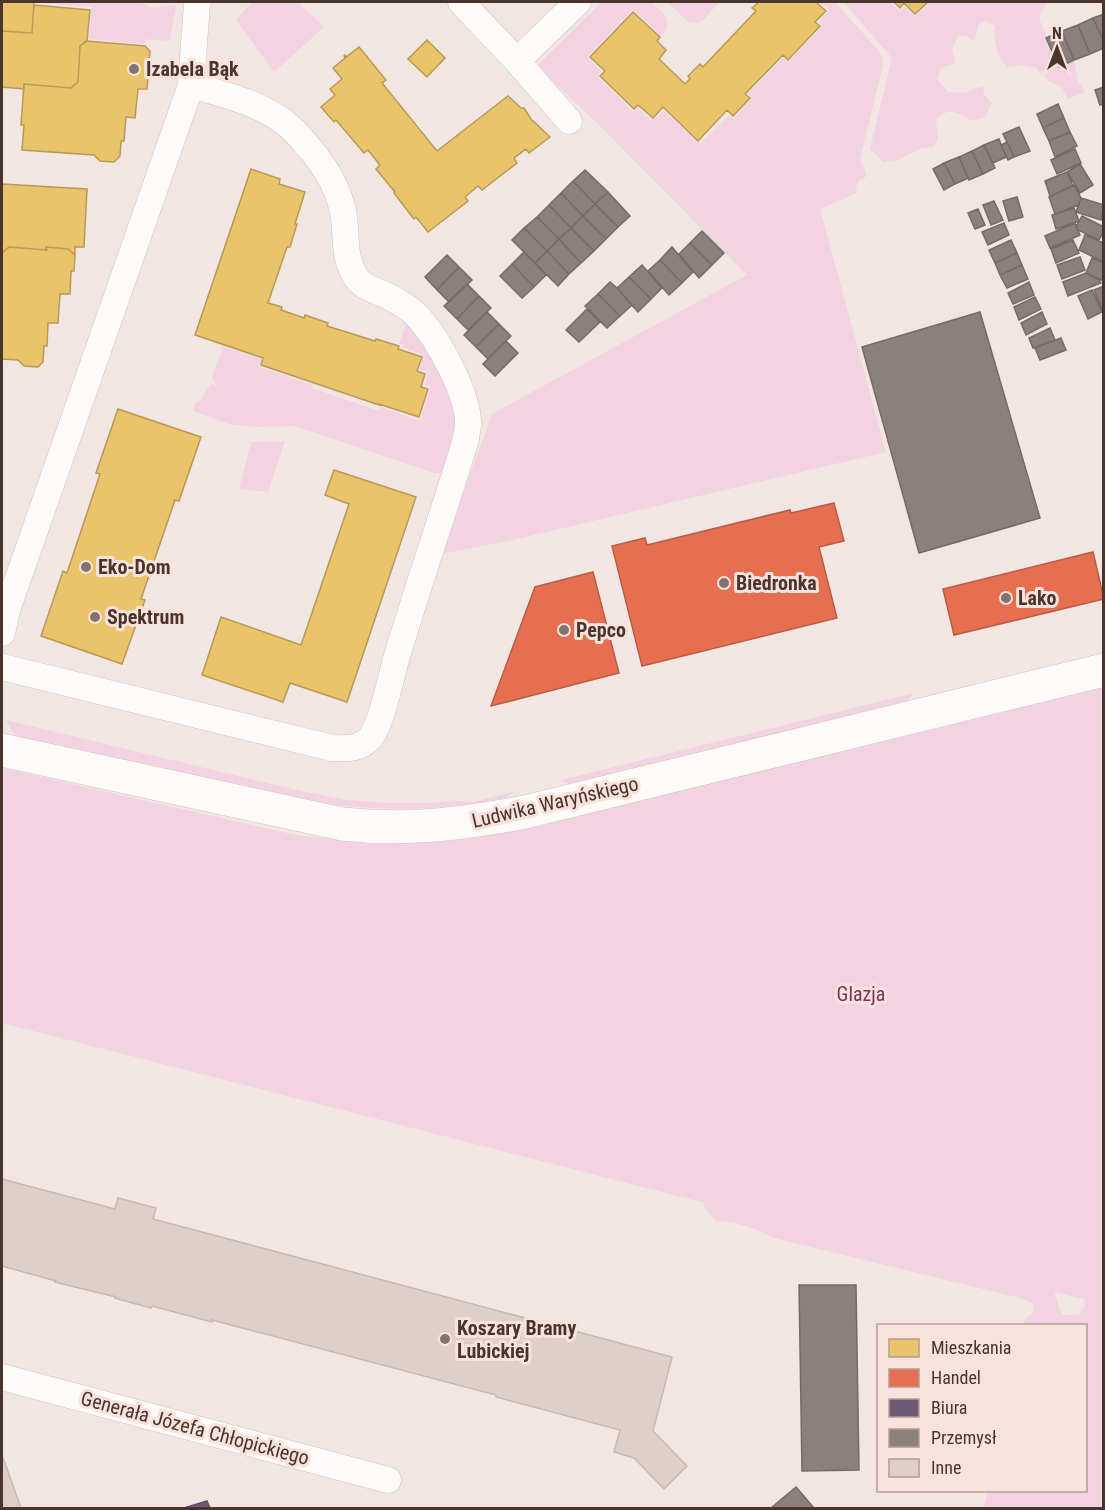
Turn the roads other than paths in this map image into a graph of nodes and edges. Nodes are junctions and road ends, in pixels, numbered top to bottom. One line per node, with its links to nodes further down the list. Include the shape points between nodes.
1 (196, 2): 5 (street)
2 (461, 2): 4 (street)
3 (579, 2): 4 (street)
4 (517, 61): 6 (street)
5 (191, 85): 7 (street); 8 (street, via 271,113 303,140 335,186 354,274 362,284 416,314 434,336 453,372 466,410 466,439 380,719 365,743 332,748)
6 (569, 121)
7 (4, 616)
8 (2, 668)
9 (1104, 670): 10 (street, Ludwika Waryńskiego, via 525,812 433,826 342,824)
10 (2, 750)
11 (2, 1377): 12 (street, Generała Józefa Chłopickiego)
12 (388, 1480)

